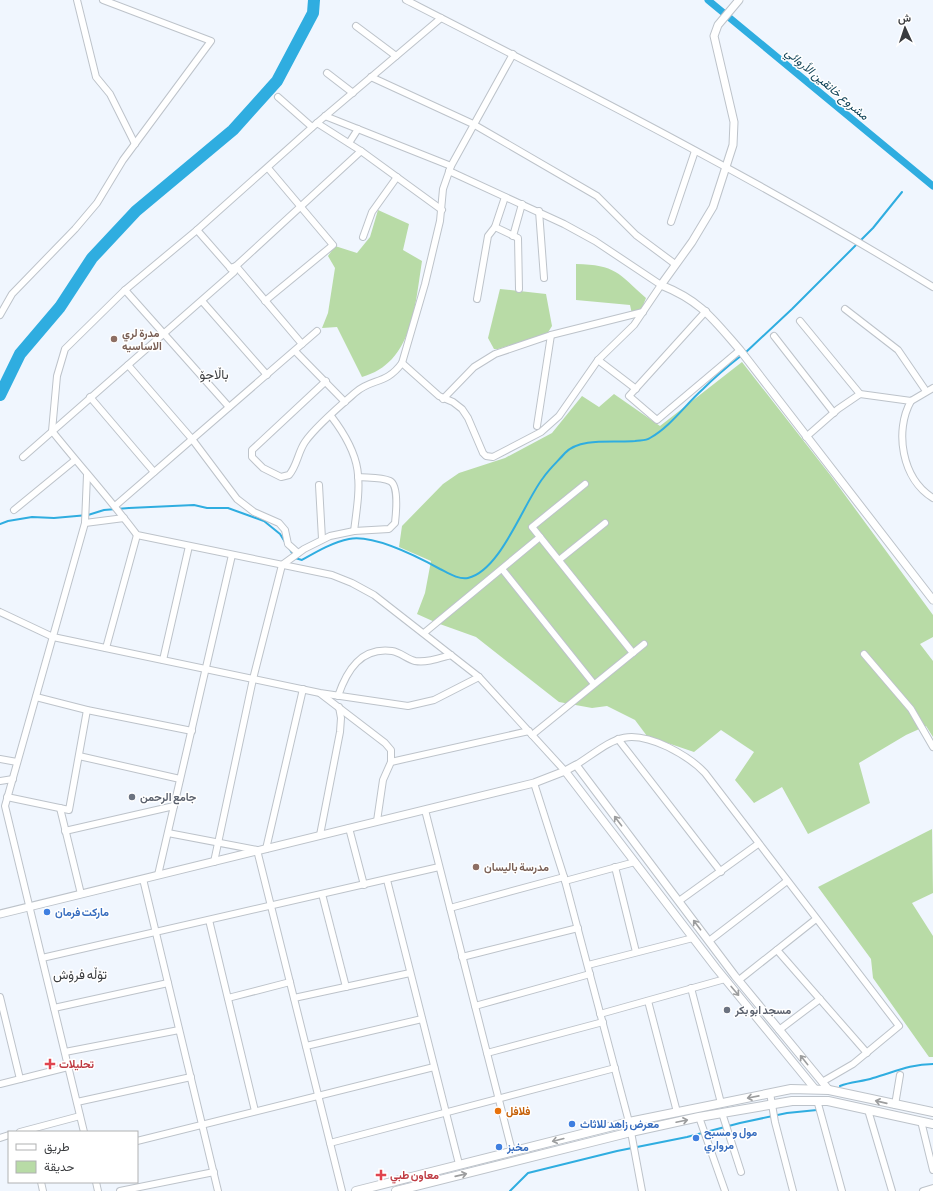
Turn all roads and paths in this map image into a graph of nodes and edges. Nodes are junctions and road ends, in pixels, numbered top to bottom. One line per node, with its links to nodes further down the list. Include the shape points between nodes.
1 (77, 0): 18 (street, via 96,77 110,94)
2 (102, 0): 18 (street, via 211,41)
3 (406, 0): 5 (street)
4 (739, 0): 23 (street, via 722,19 714,36 735,132)
5 (441, 18): 7 (street); 8 (street)
6 (356, 26): 8 (street)
7 (513, 54): 14 (street); 20 (street)
8 (396, 56): 10 (street)
9 (327, 73): 11 (street)
10 (371, 77): 11 (street); 14 (street)
11 (353, 92): 13 (street)
12 (278, 96): 15 (street)
13 (325, 116): 15 (street); 16 (street)
14 (473, 124): 22 (street); 35 (street, via 597,196 636,235)
15 (315, 125): 17 (street); 21 (street)
16 (358, 129): 17 (street); 22 (street)
17 (349, 143): 19 (street)
18 (135, 144): 46 (street, via 97,203 12,294)
19 (361, 151): 24 (street); 27 (street)
20 (695, 151): 23 (street); 30 (street)
21 (268, 168): 27 (street); 32 (street)
22 (450, 168): 25 (street); 28 (street, via 443,190)
23 (725, 168): 35 (street, via 713,207); 39 (street, via 867,246)
24 (398, 178): 28 (street); 34 (street, via 372,212)
25 (505, 197): 26 (street); 31 (street)
26 (522, 204): 29 (street); 33 (street)
27 (301, 207): 36 (street); 45 (street, via 333,245)
28 (442, 210): 60 (street, via 425,284)
29 (538, 211): 37 (street); 38 (street, via 595,241)
30 (671, 222)
31 (495, 227): 33 (street); 42 (street, via 488,236)
32 (197, 230): 36 (street); 41 (street)
33 (513, 236): 40 (street, via 518,238)
34 (363, 237)
35 (675, 264): 38 (street)
36 (233, 269): 44 (street); 45 (street)
37 (544, 278)
38 (661, 284): 48 (street, via 682,294); 49 (street)
39 (933, 287)
40 (519, 289)
41 (125, 290): 53 (street); 76 (street, via 65,349 57,376)
42 (478, 299)
43 (0, 300): 46 (street)
44 (202, 301): 53 (street); 62 (street)
45 (265, 301): 56 (street)
46 (7, 303): 50 (street)
47 (845, 309): 66 (street, via 898,350)
48 (706, 311): 57 (street); 65 (street)
49 (642, 312): 54 (street); 59 (street, via 629,331)
50 (0, 315)
51 (800, 322): 67 (street)
52 (317, 331): 56 (street)
53 (164, 334): 61 (street); 72 (street)
54 (551, 334): 69 (street, via 488,358 474,367); 75 (street)
55 (774, 336): 73 (street)
56 (302, 344): 58 (street)
57 (740, 350): 65 (street, via 657,420 629,396); 77 (street)
58 (295, 351): 62 (street); 63 (street)
59 (598, 360): 65 (street); 69 (street, via 550,425 493,457 483,453 462,409)
60 (402, 363): 69 (street); 71 (street, via 390,376 359,389)
61 (128, 365): 68 (street); 78 (street)
62 (267, 375): 72 (street)
63 (326, 381): 71 (street); 74 (street, via 252,450 252,457 268,471 287,477 291,474 305,442)
64 (933, 388): 66 (street)
65 (636, 389)
66 (926, 391): 70 (street)
67 (860, 394): 70 (street); 73 (street)
68 (90, 397): 76 (street); 81 (street)
69 (443, 398)
70 (911, 401): 86 (street, via 906,409 903,424 904,456 914,480)
71 (346, 402): 74 (street)
72 (229, 407): 78 (street)
73 (834, 413): 77 (street)
74 (331, 416): 83 (street, via 352,447)
75 (537, 426)
76 (52, 431): 79 (street); 80 (street)
77 (806, 437): 102 (street)
78 (192, 440): 81 (street); 97 (street, via 237,499 254,512 279,523 285,530 289,546)
79 (24, 457)
80 (75, 460): 82 (street); 88 (street)
81 (154, 472): 87 (street)
82 (87, 475): 87 (street); 90 (street)
83 (358, 477): 92 (street); 92 (street, via 388,480 393,483 395,521 389,529)
84 (585, 484): 94 (street, via 532,527)
85 (319, 485): 95 (street)
86 (933, 498)
87 (115, 506): 89 (street)
88 (14, 510)
89 (124, 518): 90 (street); 93 (street)
90 (85, 523): 105 (street)
91 (605, 523): 99 (street)
92 (354, 531): 95 (street)
93 (137, 535): 96 (street); 107 (street)
94 (540, 537): 99 (street); 101 (street)
95 (322, 539): 97 (street)
96 (189, 546): 98 (street); 111 (street)
97 (298, 553): 100 (street)
98 (232, 555): 100 (street); 112 (street)
99 (559, 560): 108 (street)
100 (282, 565): 104 (street, via 332,575 348,581 374,595); 114 (street)
101 (502, 569): 104 (street); 115 (street)
102 (933, 600)
103 (0, 612): 105 (street)
104 (424, 633): 110 (street)
105 (53, 637): 107 (street); 119 (street)
106 (644, 644): 108 (street)
107 (106, 648): 111 (street)
108 (633, 653): 115 (street)
109 (864, 654): 125 (street, via 911,709)
110 (451, 655): 113 (street); 118 (street, via 416,661 404,658 394,651 367,654 358,660 345,676)
111 (163, 660): 112 (street)
112 (206, 669): 114 (street); 122 (street)
113 (479, 677): 118 (street, via 434,700 408,706); 123 (street)
114 (253, 679): 116 (street); 145 (street)
115 (594, 684): 123 (street)
116 (303, 689): 117 (street); 147 (street)
117 (320, 693): 118 (street); 120 (street)
118 (338, 696)
119 (36, 697): 121 (street); 128 (street)
120 (339, 708): 129 (street, via 386,743 391,750); 144 (street, via 340,732)
121 (87, 710): 122 (street); 126 (street)
122 (192, 731): 133 (street)
123 (530, 733): 129 (street); 131 (street)
124 (618, 739): 130 (street); 146 (street, via 635,736 646,738 691,759 705,773); 153 (street)
125 (933, 747)
126 (79, 756): 133 (street); 138 (street, via 69,810)
127 (0, 759): 128 (street)
128 (17, 762): 132 (street)
129 (391, 762): 140 (street, via 383,780)
130 (576, 765): 131 (street); 158 (street, one-way to 130)
131 (565, 772): 135 (street); 150 (street)
132 (13, 779): 134 (street); 136 (street)
133 (180, 779): 137 (street)
134 (0, 782)
135 (534, 783): 139 (street); 156 (street)
136 (7, 797): 138 (street); 166 (street, via 4,806)
137 (174, 806): 142 (street); 143 (street)
138 (60, 808): 142 (street)
139 (425, 810): 140 (street); 151 (street)
140 (377, 821): 141 (street)
141 (349, 828): 144 (street); 160 (street)
142 (65, 831): 162 (street)
143 (168, 833): 145 (street); 154 (street)
144 (320, 835): 147 (street)
145 (217, 844): 148 (street); 149 (street)
146 (758, 844): 153 (street); 159 (street)
147 (266, 848): 148 (street)
148 (257, 850): 149 (street); 165 (street)
149 (214, 862): 154 (street)
150 (635, 862): 152 (street); 161 (street)
151 (439, 867): 157 (street); 167 (street)
152 (615, 867): 156 (street); 176 (street)
153 (721, 872): 164 (street)
154 (158, 875): 155 (street)
155 (143, 879): 162 (street); 172 (street)
156 (565, 879): 167 (street); 171 (street)
157 (387, 880): 160 (street); 182 (street)
158 (664, 881): 161 (street); 164 (street)
159 (786, 881): 169 (street); 174 (street)
160 (364, 884): 163 (street)
161 (655, 888): 173 (street)
162 (81, 894): 166 (street)
163 (322, 894): 165 (street); 188 (street)
164 (679, 901): 174 (street, one-way to 164)
165 (271, 906): 170 (street); 186 (street)
166 (29, 907): 168 (street); 178 (street)
167 (450, 908): 177 (street)
168 (0, 914)
169 (816, 919): 175 (street); 207 (street, via 899,1026)
170 (209, 920): 172 (street); 191 (street)
171 (578, 928): 177 (street); 180 (street)
172 (156, 932): 178 (street); 187 (street)
173 (693, 938): 176 (street); 181 (street)
174 (709, 941): 179 (street)
175 (777, 950): 185 (street); 193 (street)
176 (636, 952): 180 (street)
177 (462, 957): 195 (street)
178 (42, 958): 196 (street)
179 (725, 961): 181 (street); 185 (street)
180 (588, 965): 183 (street)
181 (716, 968): 184 (street)
182 (410, 973): 188 (street); 198 (street)
183 (590, 974): 195 (street); 197 (street)
184 (725, 979): 189 (street); 201 (street, one-way to 201)
185 (739, 980): 199 (street)
186 (290, 982): 191 (street); 192 (street)
187 (168, 983): 196 (street); 202 (street)
188 (346, 987): 192 (street)
189 (691, 988): 194 (street); 223 (street)
190 (0, 997): 213 (street)
191 (228, 998): 227 (street)
192 (294, 998): 204 (street)
193 (820, 999): 203 (street); 207 (street)
194 (648, 1001): 197 (street); 229 (street)
195 (475, 1006): 206 (street)
196 (54, 1008): 205 (street)
197 (600, 1014): 200 (street)
198 (422, 1019): 204 (street); 209 (street)
199 (770, 1019): 201 (street); 203 (street)
200 (603, 1022): 206 (street); 210 (street)
201 (764, 1025): 216 (street)
202 (179, 1030): 205 (street); 212 (street)
203 (779, 1030): 214 (street, one-way to 203)
204 (306, 1046): 219 (street)
205 (65, 1052): 208 (street)
206 (487, 1053): 220 (street)
207 (867, 1053): 214 (street)
208 (68, 1067): 213 (street); 222 (street)
209 (434, 1067): 219 (street); 228 (street)
210 (615, 1068): 220 (street); 235 (street)
211 (900, 1075): 224 (street)
212 (191, 1077): 222 (street); 236 (street)
213 (20, 1079): 215 (street)
214 (822, 1082): 217 (street)
215 (0, 1084)
216 (815, 1089): 217 (main road); 218 (main road, via 791,1089)
217 (829, 1090): 224 (main road, one-way to 217)
218 (770, 1093): 223 (main road, one-way to 223); 225 (street)
219 (318, 1096): 227 (street); 243 (street)
220 (499, 1099): 228 (street); 245 (street)
221 (817, 1100): 225 (main road); 226 (main road); 260 (street)
222 (77, 1102): 231 (street)
223 (721, 1103): 229 (main road)
224 (895, 1105): 230 (main road)
225 (773, 1107): 233 (main road); 259 (street)
226 (868, 1110): 234 (main road); 261 (street)
227 (255, 1111): 236 (street)
228 (446, 1112): 243 (street); 246 (street)
229 (677, 1112): 235 (main road)
230 (933, 1112)
231 (80, 1116): 238 (street); 239 (street)
232 (699, 1117): 233 (main road); 241 (main road, one-way to 232); 258 (street)
233 (724, 1117): 249 (street)
234 (921, 1121): 237 (main road); 247 (street)
235 (630, 1122): 240 (main road)
236 (202, 1124): 242 (street); 248 (street)
237 (933, 1124)
238 (25, 1131)
239 (84, 1131)
240 (581, 1134): 244 (main road); 245 (main road, one-way to 245)
241 (631, 1136): 244 (main road); 257 (street)
242 (138, 1141)
243 (330, 1143): 254 (street)
244 (584, 1144): 256 (main road, one-way to 244)
245 (512, 1151): 246 (main road)
246 (459, 1164): 250 (main road)
247 (933, 1170)
248 (214, 1172): 252 (street); 253 (street)
249 (741, 1172)
250 (380, 1188): 255 (main road)
251 (933, 1188): 262 (street)
252 (120, 1191)
253 (218, 1191)
254 (342, 1191)
255 (356, 1191)
256 (397, 1191)
257 (642, 1191)
258 (725, 1191)
259 (793, 1191)
260 (842, 1191)
261 (892, 1191)
262 (923, 1191)

